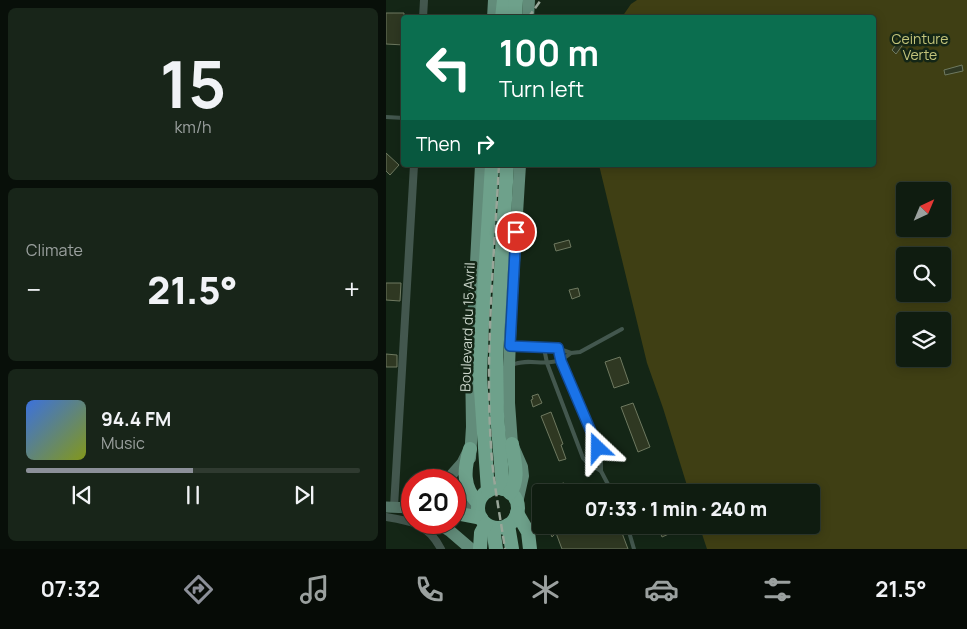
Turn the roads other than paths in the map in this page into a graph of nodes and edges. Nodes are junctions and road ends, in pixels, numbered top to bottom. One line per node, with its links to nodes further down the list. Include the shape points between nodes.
1 (424, 0): 6 (street)
2 (494, 0): 7 (main road)
3 (504, 0): 8 (highway)
4 (516, 0): 9 (highway)
5 (529, 0): 10 (main road)
6 (423, 15)
7 (493, 15)
8 (502, 15)
9 (515, 15)
10 (528, 15)
11 (386, 117): 12 (lane)
12 (401, 118)
13 (414, 167): 28 (street)
14 (481, 167): 27 (main road, Boulevard du 15 Avril)
15 (492, 167): 32 (highway, Boulevard du 15 Avril, via 480,376)
16 (507, 167): 34 (highway, via 496,357 497,414)
17 (520, 167): 19 (main road)
18 (622, 329): 22 (lane, via 580,352)
19 (510, 346): 20 (lane); 25 (main road)
20 (544, 348): 21 (lane); 24 (lane)
21 (558, 348): 22 (lane); 23 (lane)
22 (571, 353): 23 (lane)
23 (561, 361): 24 (lane); 30 (lane, via 601,456)
24 (547, 363): 25 (lane, via 519,362); 30 (lane, via 583,458)
25 (509, 367): 26 (main road)
26 (512, 444): 34 (highway, via 516,484)
27 (470, 447): 29 (street); 32 (highway, via 465,478 470,493)
28 (404, 469)
29 (457, 469)
30 (601, 471): 31 (lane)
31 (608, 484)
32 (482, 498): 33 (street); 34 (highway); 37 (highway, via 479,514)
33 (466, 503)
34 (511, 507): 37 (highway, via 501,528); 44 (highway); 45 (main road); 46 (highway, via 528,532)
35 (466, 516): 37 (highway)
36 (386, 518): 40 (street, via 419,524)
37 (485, 522): 41 (main road, via 476,530); 42 (highway); 43 (highway)
38 (454, 534): 41 (main road)
39 (629, 534): 47 (lane)
40 (442, 549)
41 (473, 549)
42 (480, 549)
43 (496, 549)
44 (512, 549)
45 (524, 549)
46 (530, 549)
47 (634, 549)

